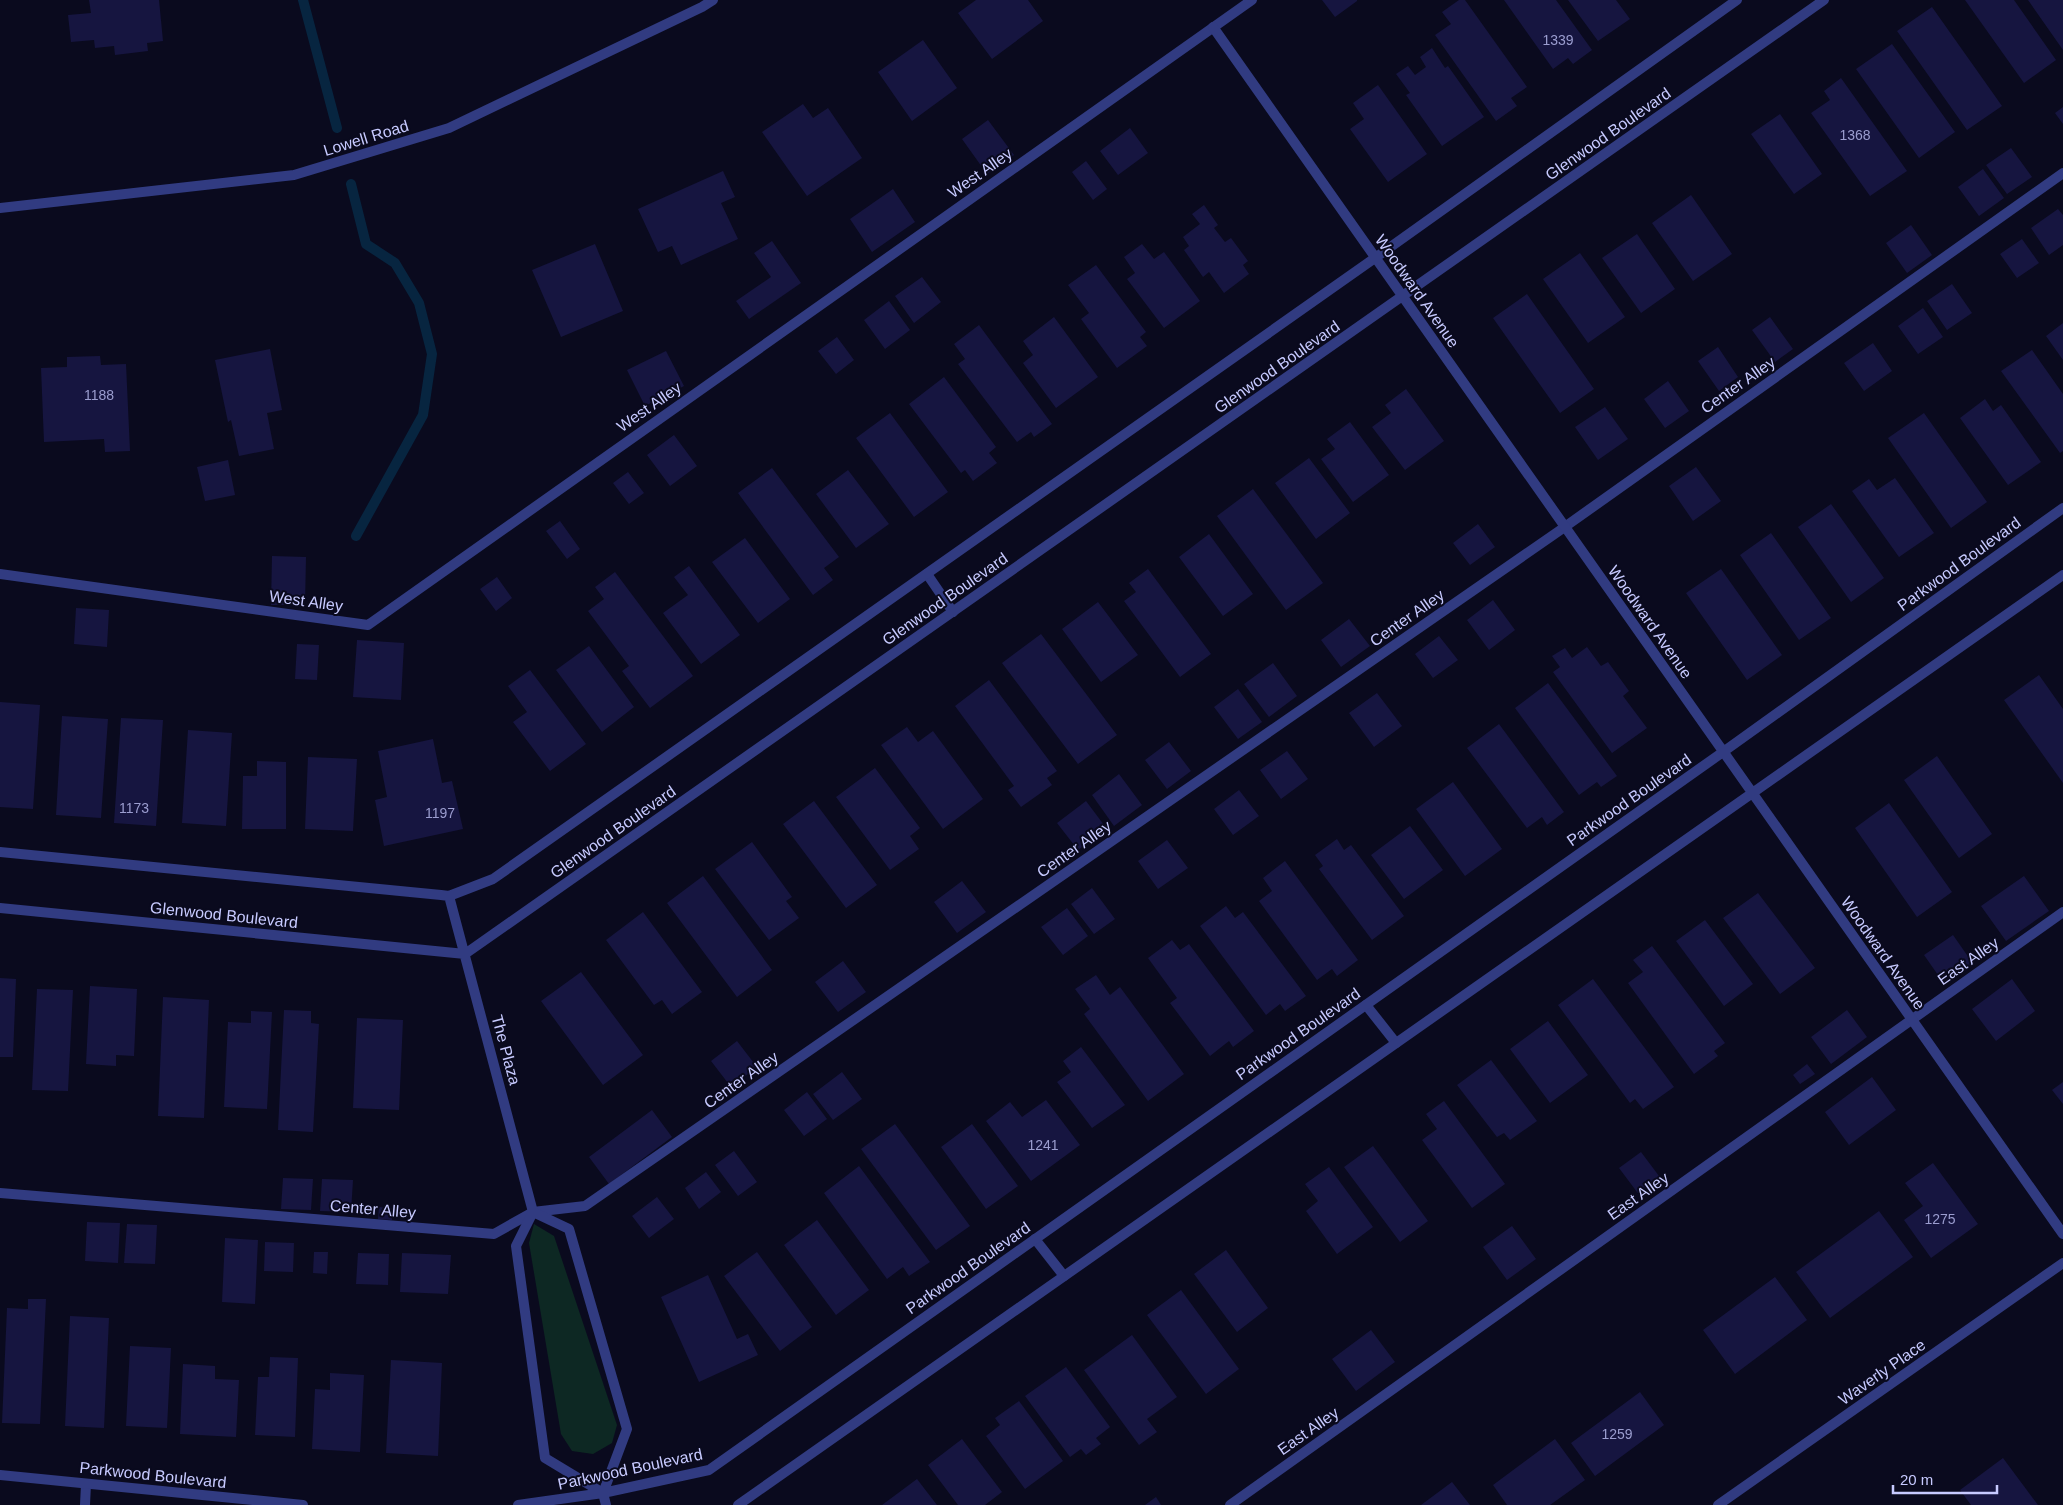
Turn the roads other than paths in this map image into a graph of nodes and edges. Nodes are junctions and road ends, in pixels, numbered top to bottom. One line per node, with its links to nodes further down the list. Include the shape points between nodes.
1 (714, 0): 7 (street, Lowell Road, via 449,128 294,175)
2 (1252, 0): 5 (street, West Alley)
3 (1737, 0): 8 (street, Glenwood Boulevard)
4 (1824, 0): 9 (street, Glenwood Boulevard)
5 (1213, 27): 8 (street, Woodward Avenue); 12 (street, West Alley, via 368,625)
6 (2063, 173): 11 (street, Center Alley)
7 (0, 208)
8 (1376, 258): 9 (street, Woodward Avenue); 13 (street, Glenwood Boulevard)
9 (1403, 297): 11 (street, Woodward Avenue); 15 (street, Glenwood Boulevard)
10 (2063, 508): 16 (street, Parkwood Boulevard)
11 (1565, 526): 16 (street, Woodward Avenue); 27 (street, Center Alley, via 586,1206)
12 (0, 574)
13 (926, 574): 15 (street); 19 (street, Glenwood Boulevard, via 492,879)
14 (2063, 575): 17 (street)
15 (954, 612): 22 (street, Glenwood Boulevard)
16 (1723, 752): 17 (street, Woodward Avenue); 23 (street, Parkwood Boulevard)
17 (1752, 792): 24 (street, Woodward Avenue); 25 (street)
18 (0, 852): 19 (street, Glenwood Boulevard)
19 (449, 896): 22 (street, The Plaza)
20 (0, 908): 22 (street, Glenwood Boulevard)
21 (2063, 912): 24 (street, East Alley)
22 (465, 954): 27 (street, The Plaza)
23 (1366, 1004): 25 (street); 29 (street, Parkwood Boulevard)
24 (1912, 1019): 28 (street, Woodward Avenue); 40 (street, East Alley)
25 (1396, 1043): 31 (street)
26 (0, 1193): 27 (street, Center Alley, via 494,1234)
27 (533, 1212): 34 (street, via 569,1229 628,1429); 34 (street, via 516,1246 545,1458)
28 (2063, 1234)
29 (1035, 1239): 31 (street); 34 (street, Parkwood Boulevard, via 709,1470)
30 (2063, 1263): 41 (street, Waverly Place)
31 (1064, 1276): 39 (street)
32 (0, 1475): 33 (street, Parkwood Boulevard)
33 (86, 1484): 35 (street); 36 (street, Parkwood Boulevard)
34 (603, 1493): 37 (street, Parkwood Boulevard); 38 (street)
35 (85, 1505)
36 (303, 1505)
37 (518, 1505)
38 (606, 1505)
39 (738, 1505)
40 (1230, 1505)
41 (1718, 1505)

